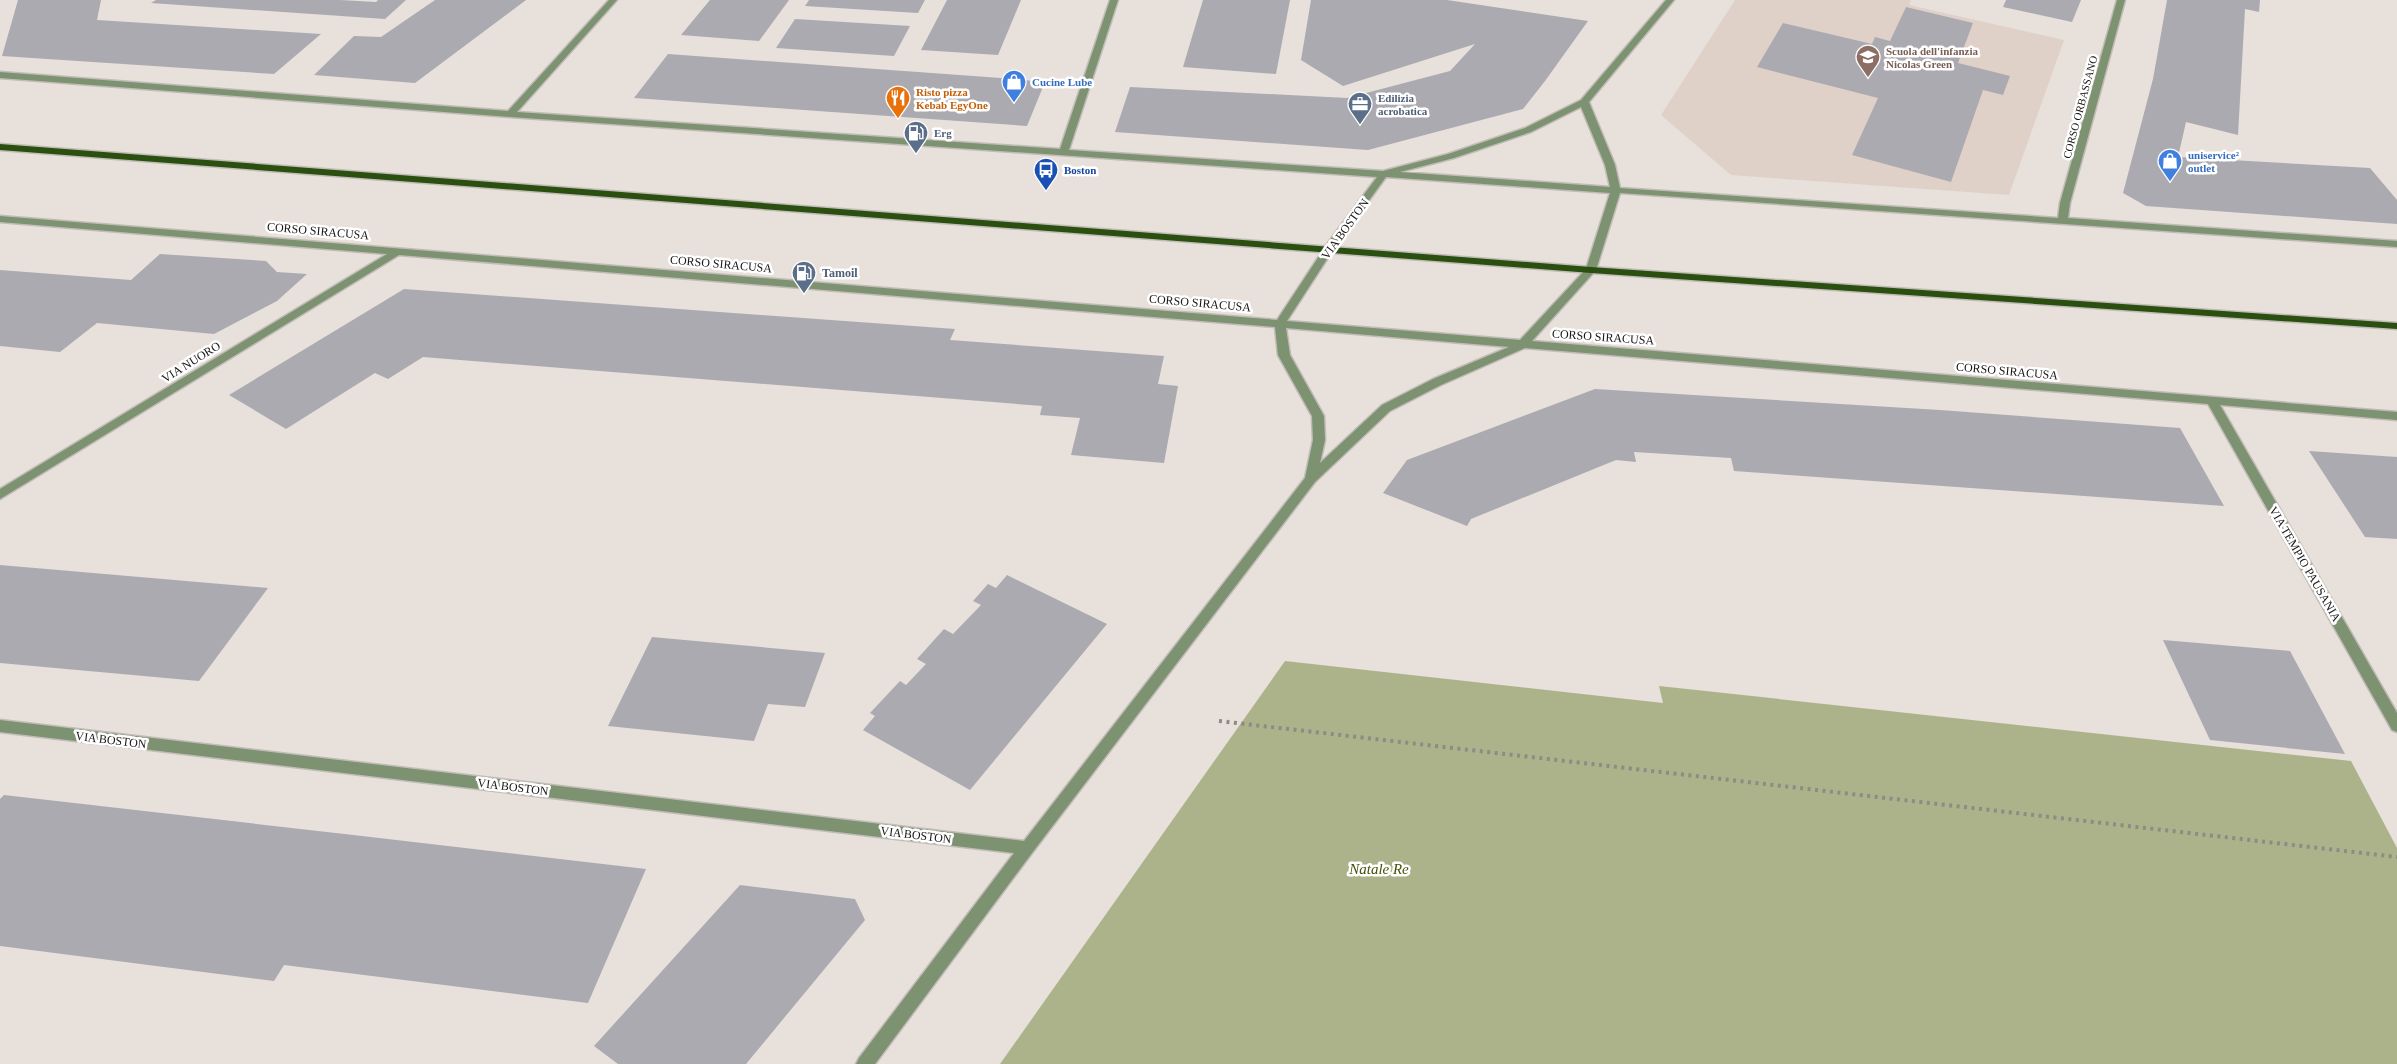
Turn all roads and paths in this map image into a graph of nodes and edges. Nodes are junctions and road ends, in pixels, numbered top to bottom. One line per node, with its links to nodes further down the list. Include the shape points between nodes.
1 (613, 0): 7 (street)
2 (1114, 0): 9 (street)
3 (1670, 0): 6 (street)
4 (2121, 0): 13 (street, CORSO ORBASSANO, via 2065,203)
5 (0, 75): 7 (street)
6 (1584, 102): 10 (street, via 1528,130); 11 (street, via 1610,165)
7 (510, 114): 9 (street)
8 (0, 147): 15 (main road)
9 (1064, 153): 10 (street)
10 (1384, 174): 11 (street); 15 (street, VIA BOSTON)
11 (1616, 190): 13 (street); 17 (street)
12 (0, 219): 16 (street, CORSO SIRACUSA)
13 (2063, 221): 14 (street)
14 (2397, 244)
15 (1329, 249): 17 (main road); 18 (street, VIA BOSTON)
16 (397, 252): 18 (street, CORSO SIRACUSA); 24 (street, VIA NUORO)
17 (1591, 270): 19 (main road); 20 (street)
18 (1280, 324): 20 (street, CORSO SIRACUSA); 23 (street, via 1284,355 1318,416 1319,440)
19 (2397, 326)
20 (1522, 345): 21 (street, CORSO SIRACUSA); 23 (street, via 1386,408)
21 (2212, 402): 22 (street, CORSO SIRACUSA); 27 (street, VIA TEMPIO PAUSANIA)
22 (2397, 416)
23 (1311, 479): 28 (street)
24 (0, 496)
25 (1219, 721): 29 (path)
26 (0, 726): 28 (street, VIA BOSTON)
27 (2397, 726)
28 (1027, 848): 30 (street)
29 (2397, 857)
30 (865, 1064)

